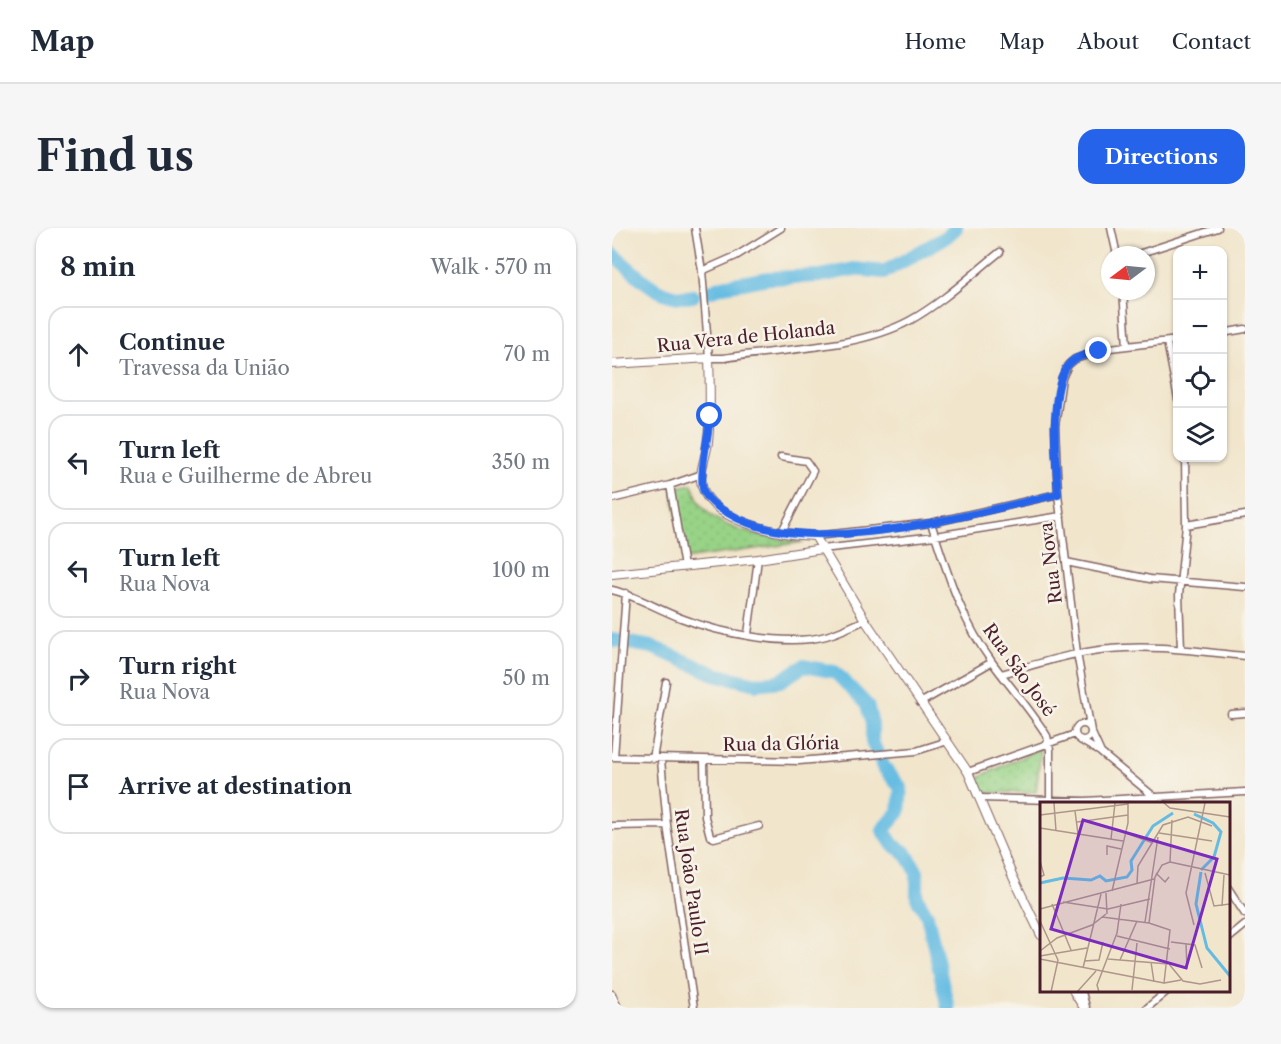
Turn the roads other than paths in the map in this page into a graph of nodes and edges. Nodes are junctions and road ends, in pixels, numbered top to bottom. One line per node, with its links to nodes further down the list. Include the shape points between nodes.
1 (695, 228): 8 (street)
2 (781, 228): 8 (street, via 736,256)
3 (1111, 228): 5 (street)
4 (1218, 228): 6 (street)
5 (1115, 246)
6 (1155, 248)
7 (1000, 252): 15 (street, Rua Vera de Holanda, via 943,299 890,330 844,342)
8 (702, 271): 15 (street)
9 (1124, 300): 14 (street)
10 (1245, 329): 11 (street)
11 (1227, 332)
12 (1173, 341): 13 (street, Rua Nova)
13 (1167, 342): 14 (street, Rua Nova); 17 (street)
14 (1127, 346): 22 (street, Rua Nova, via 1086,354 1065,370 1055,426)
15 (709, 358): 16 (street, Rua Vera de Holanda); 20 (street, via 710,416)
16 (612, 364)
17 (1173, 373)
18 (781, 456): 28 (street, via 806,461 813,471)
19 (1185, 462): 27 (street)
20 (702, 474): 21 (street); 28 (street, via 706,495 717,507 748,524)
21 (670, 485): 23 (street); 34 (street)
22 (1058, 494): 25 (street, Rua Nova); 26 (street)
23 (612, 499)
24 (1245, 515): 27 (street)
25 (1061, 516): 30 (street); 33 (street, Rua Nova)
26 (932, 524): 29 (street); 30 (street, Rua São José)
27 (1186, 525): 36 (street)
28 (781, 532): 29 (street)
29 (815, 536): 31 (street)
30 (935, 536): 31 (street); 45 (street, Rua São José, via 956,600)
31 (822, 549): 32 (street); 40 (street)
32 (758, 559): 34 (street); 41 (street)
33 (1066, 562): 36 (street); 43 (street, Rua Nova)
34 (684, 567): 35 (street)
35 (612, 574)
36 (1179, 583): 37 (street); 42 (street)
37 (1245, 587)
38 (612, 590): 39 (street)
39 (626, 594): 41 (street, via 689,621); 59 (street)
40 (865, 620): 41 (street, via 840,632 810,639); 48 (street)
41 (748, 634)
42 (1180, 649): 43 (street, via 1113,648); 44 (street)
43 (1077, 653): 46 (street); 51 (street, Rua Nova)
44 (1245, 656)
45 (992, 662): 46 (street, Rua São José); 48 (street)
46 (1001, 674): 57 (street, Rua São José, via 1042,726)
47 (666, 682): 60 (street)
48 (920, 703): 56 (street)
49 (1245, 713): 50 (street)
50 (1231, 714)
51 (1089, 715): 52 (street); 53 (street, Rua Nova)
52 (1079, 725): 53 (street, via 1087,725); 54 (street)
53 (1091, 730): 55 (street, via 1088,739); 58 (street, Rua Nova)
54 (1075, 734): 55 (street); 57 (street)
55 (1080, 740): 58 (street)
56 (948, 741): 62 (street, Rua da Glória, via 926,749 869,756 799,761); 63 (street)
57 (1049, 742): 63 (street); 67 (street, Rua São José)
58 (1101, 753): 68 (street, Rua Nova)
59 (613, 757): 60 (street, Rua da Glória)
60 (653, 759): 61 (street, Rua da Glória)
61 (661, 760): 62 (street, Rua da Glória); 69 (street, Rua João Paulo II)
62 (704, 760): 71 (street, via 705,817 710,836)
63 (968, 772): 65 (street)
64 (1245, 792): 68 (street)
65 (980, 798): 66 (street); 75 (street)
66 (1040, 802)
67 (1050, 802)
68 (1161, 802)
69 (667, 825): 70 (street); 82 (street, Rua João Paulo II)
70 (612, 826)
71 (759, 826)
72 (1230, 891): 73 (street)
73 (1245, 914)
74 (1245, 924): 76 (street)
75 (1040, 933)
76 (1230, 937)
77 (1075, 993): 83 (street)
78 (1082, 993): 83 (street)
79 (1165, 993): 84 (street)
80 (612, 994): 81 (street)
81 (618, 1008)
82 (694, 1008)
83 (1085, 1008)
84 (1147, 1008)

